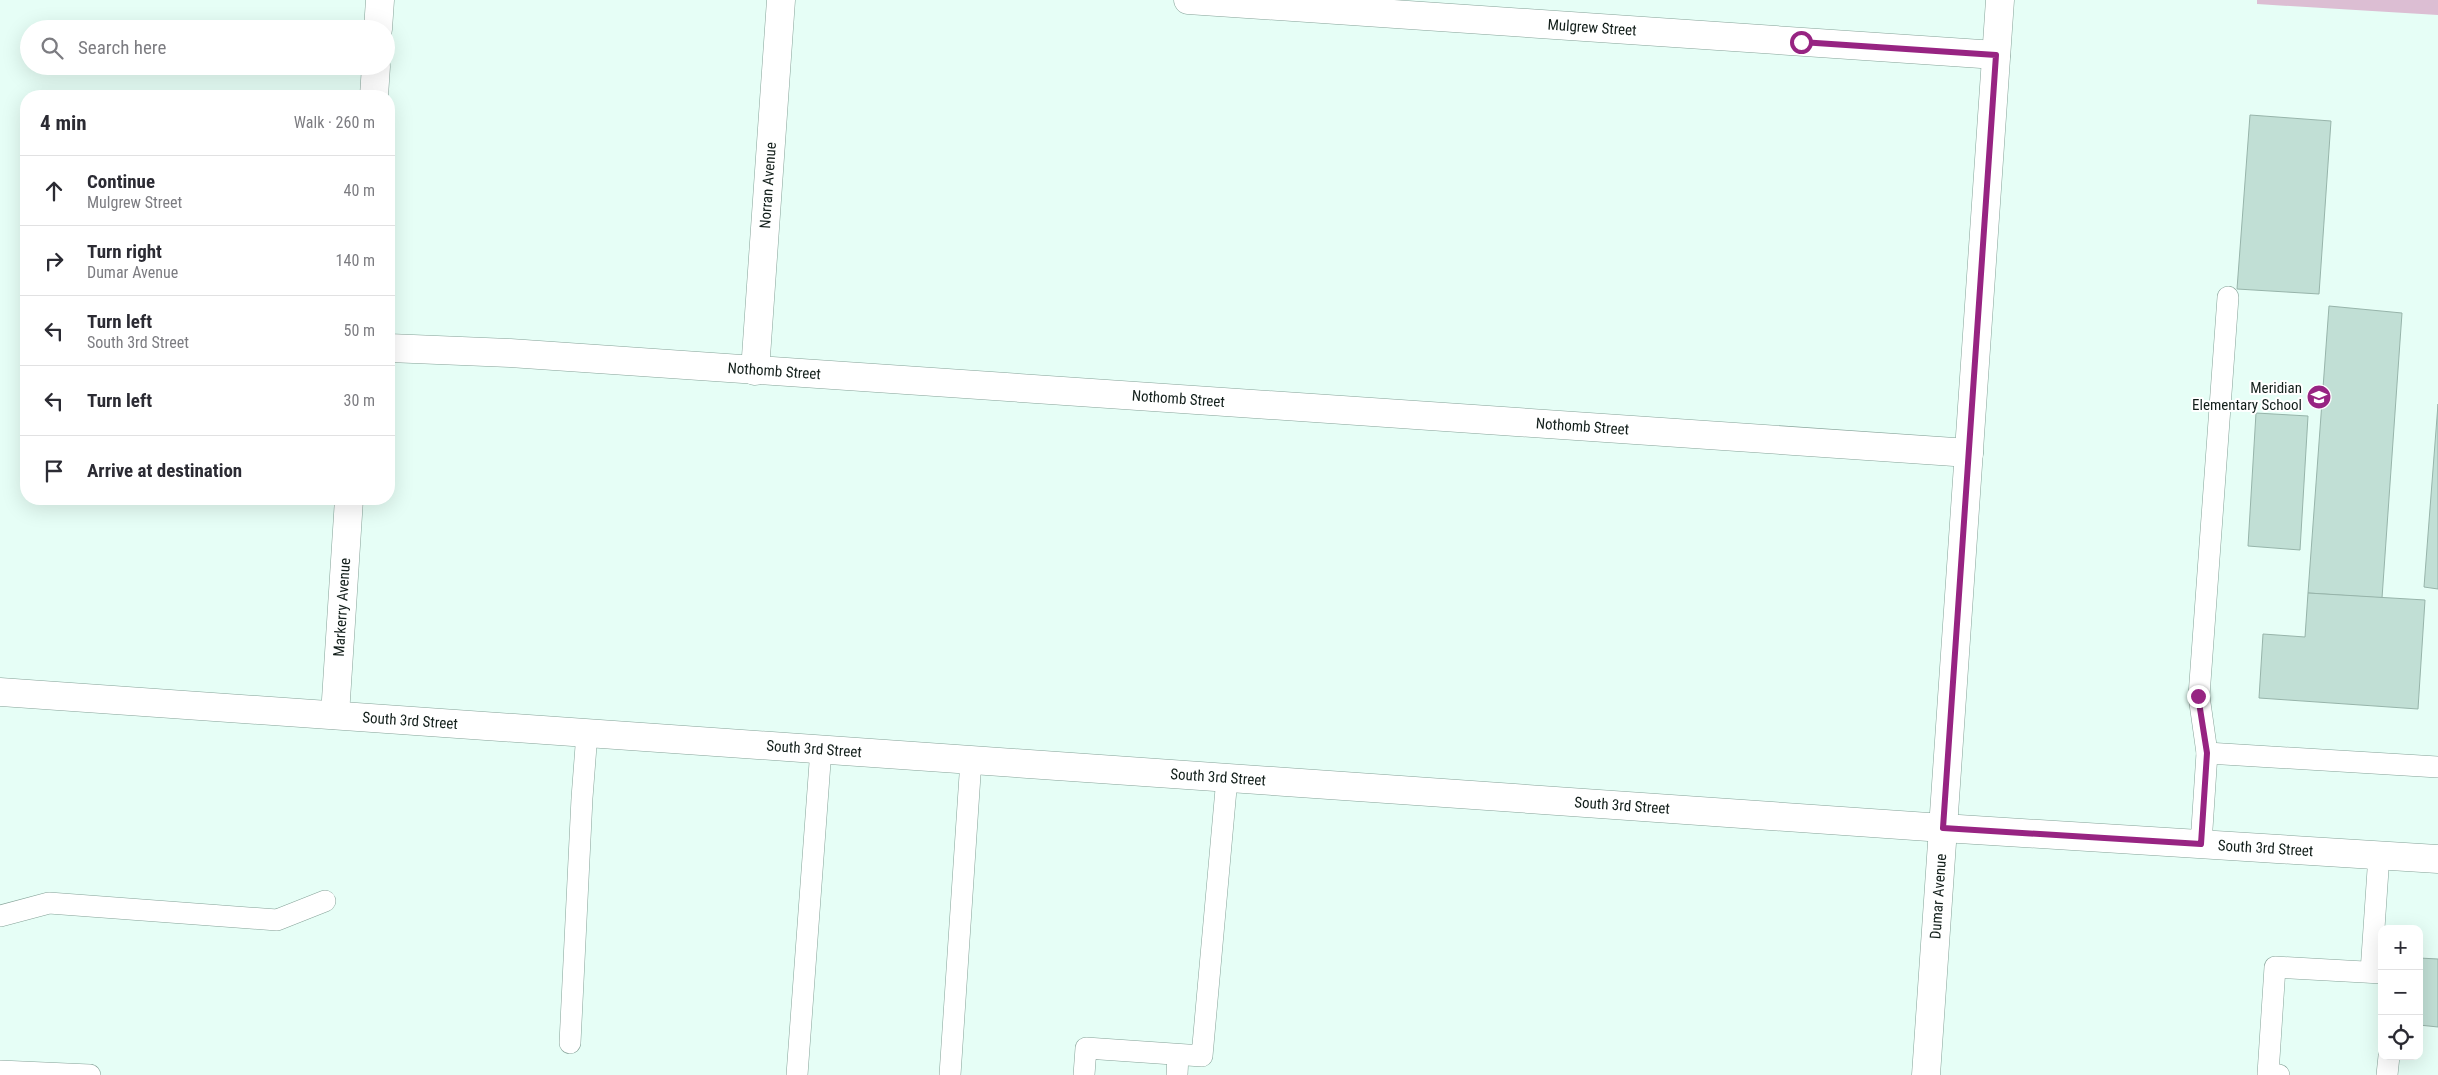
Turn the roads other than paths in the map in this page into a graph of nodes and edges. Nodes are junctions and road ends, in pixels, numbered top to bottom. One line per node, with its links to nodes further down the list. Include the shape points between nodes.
1 (380, 0): 5 (street)
2 (781, 0): 11 (street, Norran Avenue)
3 (1188, 0): 6 (street, Mulgrew Street)
4 (2000, 0): 6 (street, Dumar Avenue)
5 (379, 20)
6 (1996, 55): 12 (street, Dumar Avenue)
7 (375, 75): 8 (street)
8 (374, 90)
9 (2228, 297): 18 (lane, via 2198,696)
10 (395, 348): 11 (street, Nothomb Street, via 510,353)
11 (755, 371): 12 (street, Nothomb Street)
12 (1969, 453): 22 (street, Dumar Avenue)
13 (349, 505): 15 (street, Markerry Avenue)
14 (0, 692): 15 (street, South 3rd Street)
15 (335, 716): 16 (street, South 3rd Street)
16 (587, 733): 17 (street, South 3rd Street); 29 (lane)
17 (821, 750): 19 (street, South 3rd Street); 34 (lane)
18 (2207, 753): 20 (lane); 23 (lane)
19 (971, 760): 21 (street, South 3rd Street); 35 (lane)
20 (2438, 767)
21 (1227, 778): 22 (street, South 3rd Street); 31 (lane, via 1202,1056)
22 (1943, 828): 23 (street, South 3rd Street); 37 (street, Dumar Avenue)
23 (2201, 844): 24 (street, South 3rd Street)
24 (2379, 855): 25 (street, South 3rd Street); 28 (lane)
25 (2438, 859)
26 (325, 901): 27 (lane, via 277,920 50,903)
27 (0, 916)
28 (2377, 972): 38 (lane, via 2274,966 2268,1074)
29 (570, 1043)
30 (2389, 1060): 39 (lane)
31 (1178, 1065): 36 (lane, via 1086,1048)
32 (0, 1071): 33 (lane)
33 (90, 1075)
34 (797, 1075)
35 (950, 1075)
36 (1084, 1075)
37 (1926, 1075)
38 (2279, 1075)
39 (2387, 1075)

